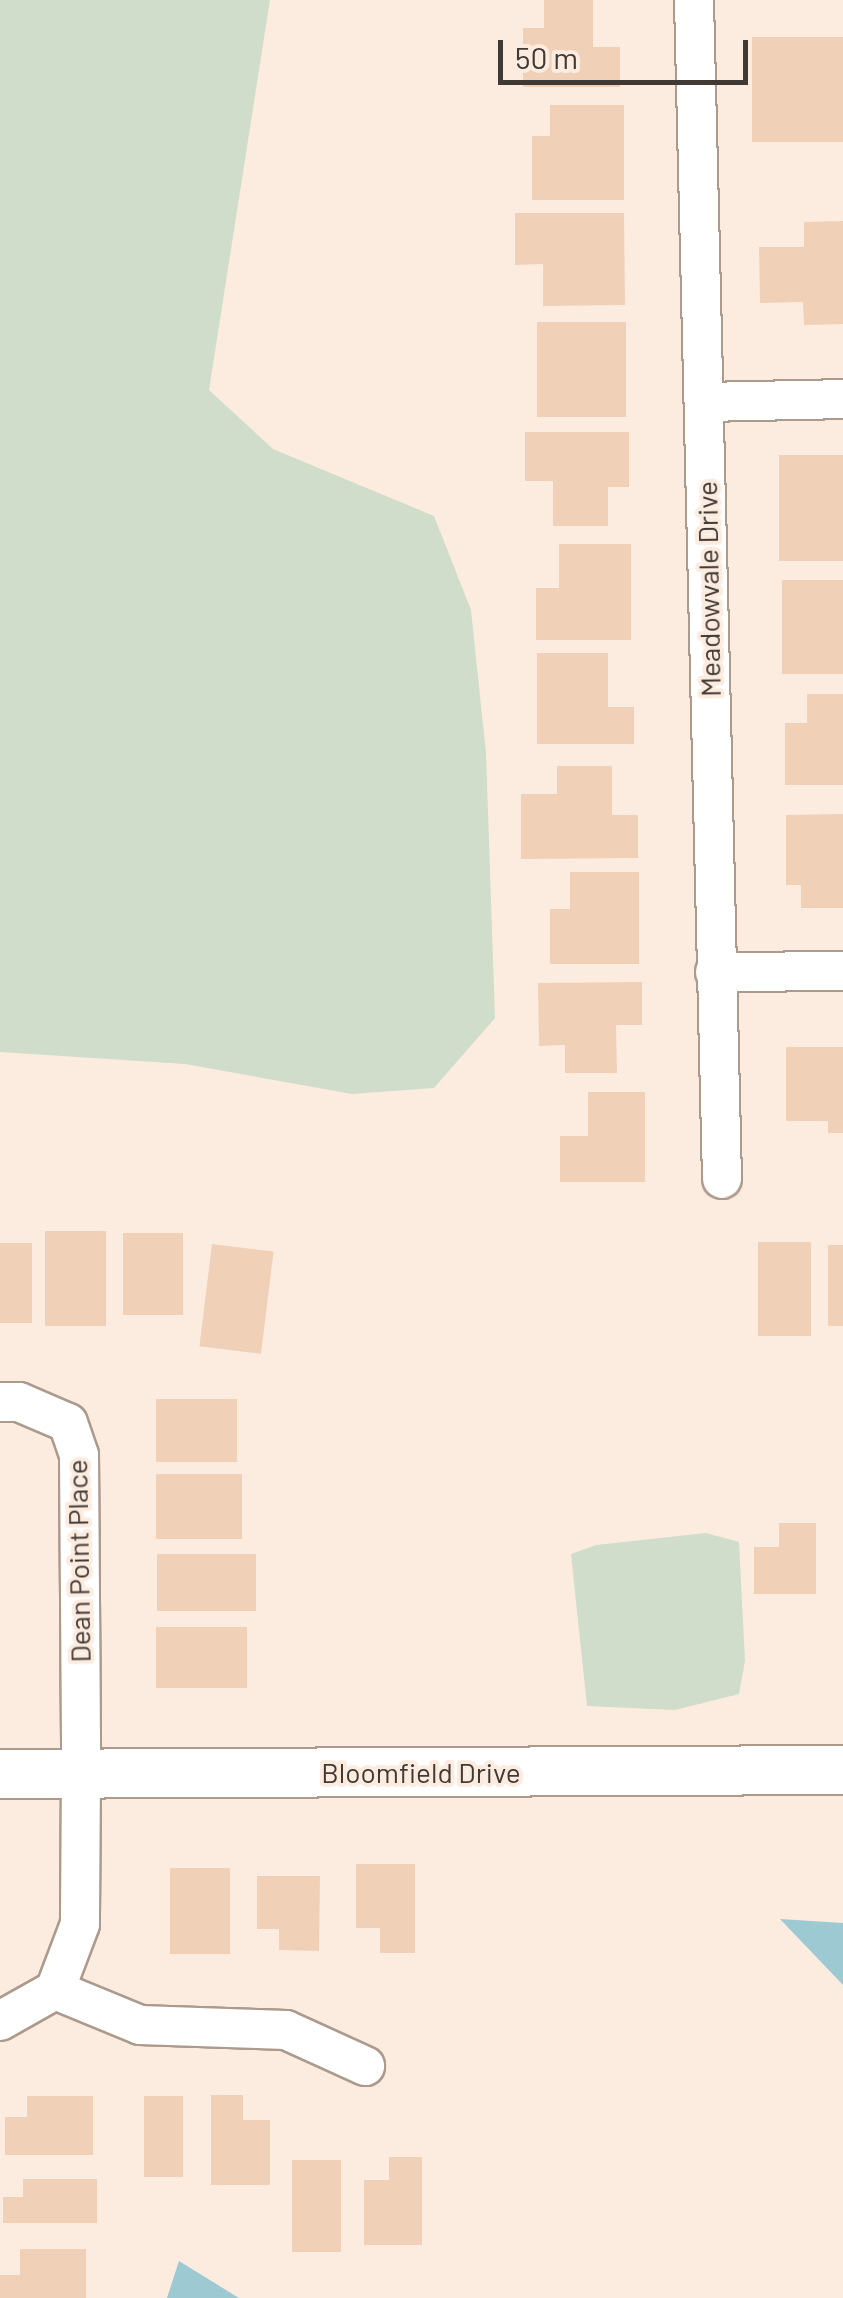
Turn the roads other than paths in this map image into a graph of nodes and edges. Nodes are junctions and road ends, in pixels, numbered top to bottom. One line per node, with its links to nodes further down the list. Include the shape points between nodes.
1 (694, 0): 3 (street, Meadowvale Drive)
2 (843, 399): 3 (street)
3 (704, 402): 5 (street, Meadowvale Drive)
4 (843, 971): 5 (street)
5 (716, 972): 6 (street, Meadowvale Drive)
6 (722, 1179)
7 (0, 1402): 10 (street, Dean Point Place, via 19,1402 68,1423 79,1454)
8 (843, 1770): 10 (street, Bloomfield Drive)
9 (0, 1774): 10 (street, Bloomfield Drive)
10 (82, 1774): 11 (street, via 80,1924)
11 (55, 1990): 12 (street); 13 (street, via 140,2025 286,2030)
12 (0, 2021)
13 (366, 2066)

